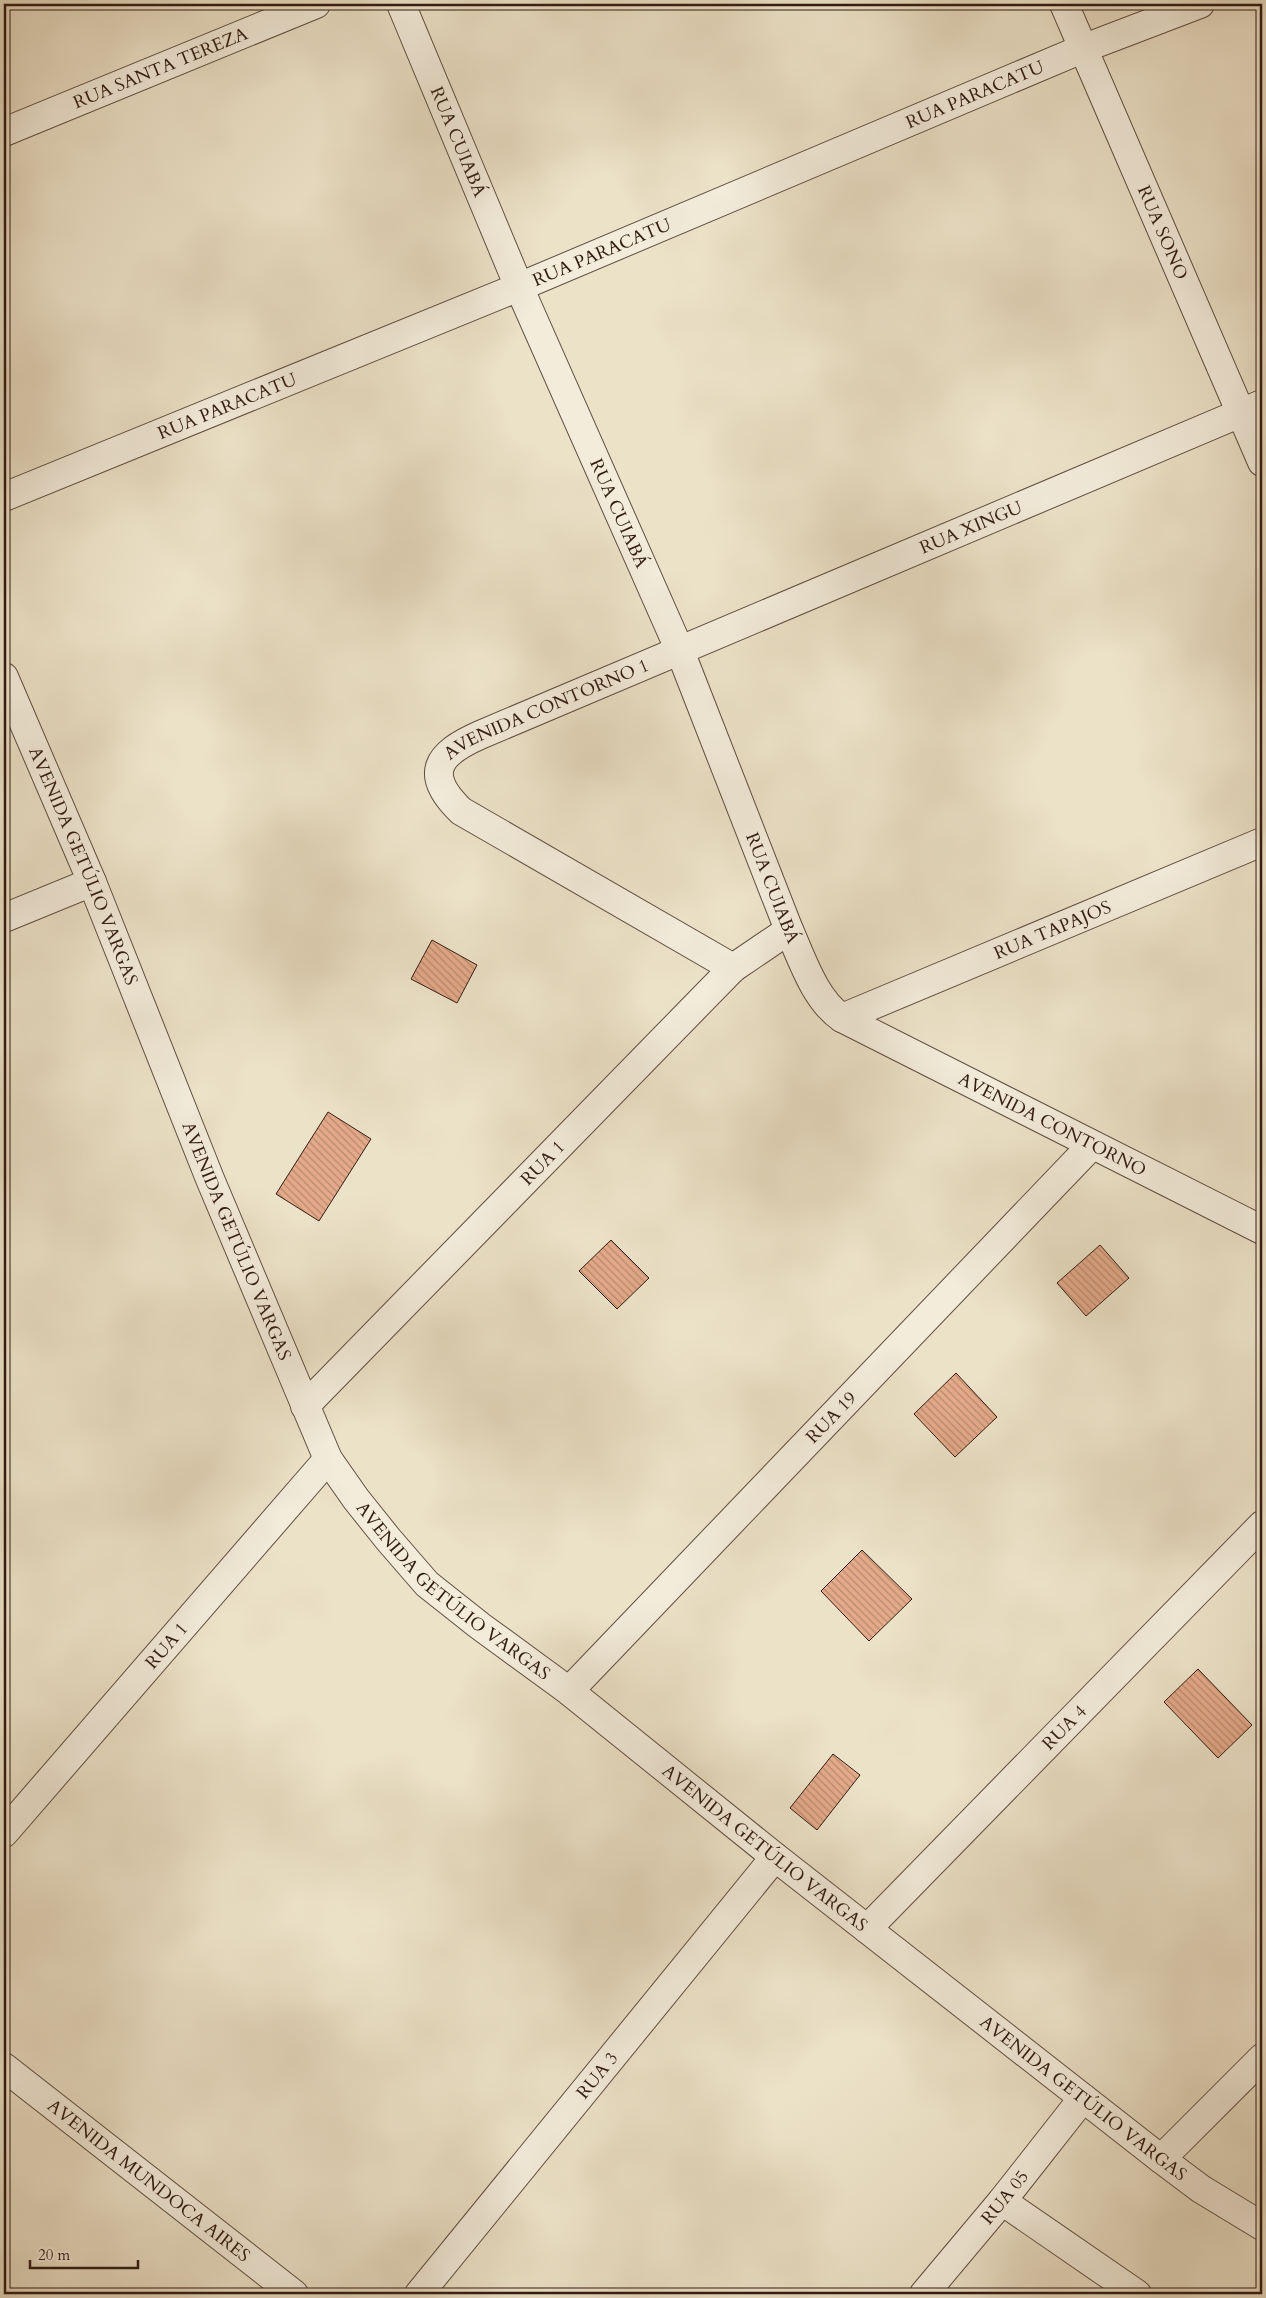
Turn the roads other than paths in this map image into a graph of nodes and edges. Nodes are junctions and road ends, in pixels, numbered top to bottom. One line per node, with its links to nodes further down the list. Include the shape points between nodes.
1 (316, 4): 6 (street, RUA SANTA TEREZA)
2 (401, 4): 7 (street, RUA CUIABÁ)
3 (1064, 4): 5 (street, RUA SONO)
4 (1200, 4): 5 (street, RUA PARACATU)
5 (1082, 49): 7 (street, RUA PARACATU); 8 (street, RUA SONO)
6 (4, 132)
7 (519, 287): 10 (street, RUA PARACATU); 11 (street, RUA CUIABÁ)
8 (1252, 408): 9 (street, RUA SONO); 11 (street, RUA XINGU)
9 (1262, 462)
10 (4, 497)
11 (680, 651): 16 (street, RUA CUIABÁ); 17 (street, AVENIDA CONTORNO 1, via 451,749 440,767 440,780 444,793 461,811)
12 (4, 677): 14 (street, AVENIDA GETÚLIO VARGAS)
13 (1262, 842): 18 (street, RUA TAPAJOS)
14 (92, 882): 15 (street); 21 (street, AVENIDA GETÚLIO VARGAS, via 210,1179)
15 (4, 918)
16 (789, 930): 17 (street, RUA 1); 18 (street, RUA CUIABÁ, via 820,994)
17 (733, 968): 21 (street, RUA 1)
18 (842, 1018): 19 (street, AVENIDA CONTORNO)
19 (1092, 1145): 20 (street, AVENIDA CONTORNO); 24 (street, RUA 19)
20 (1262, 1230)
21 (305, 1406): 22 (street, AVENIDA GETÚLIO VARGAS)
22 (328, 1459): 24 (street, AVENIDA GETÚLIO VARGAS, via 388,1539 428,1584); 25 (street, RUA 1)
23 (1262, 1525): 27 (street, RUA 4)
24 (569, 1691): 26 (street, AVENIDA GETÚLIO VARGAS)
25 (4, 1833)
26 (775, 1857): 27 (street, AVENIDA GETÚLIO VARGAS); 35 (street, RUA 3)
27 (867, 1929): 30 (street, AVENIDA GETÚLIO VARGAS)
28 (1262, 2058): 31 (street)
29 (4, 2067): 34 (street, AVENIDA MUNDOCA AIRES)
30 (1083, 2098): 31 (street, AVENIDA GETÚLIO VARGAS); 32 (street, RUA 05)
31 (1161, 2160): 33 (street, AVENIDA GETÚLIO VARGAS)
32 (1002, 2201): 36 (street, RUA 05); 37 (street)
33 (1262, 2226)
34 (294, 2294)
35 (419, 2294)
36 (924, 2294)
37 (1137, 2294)

